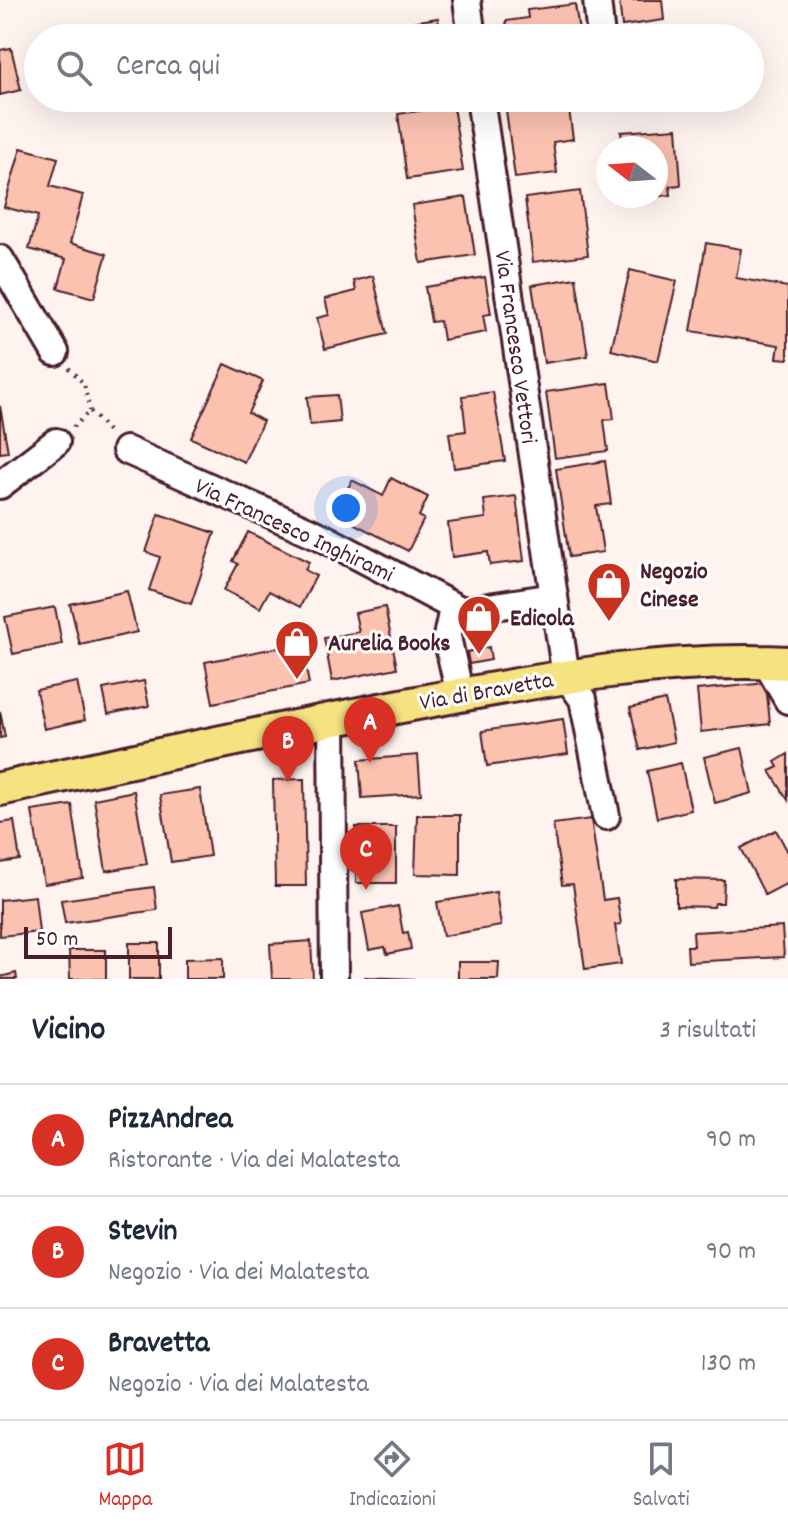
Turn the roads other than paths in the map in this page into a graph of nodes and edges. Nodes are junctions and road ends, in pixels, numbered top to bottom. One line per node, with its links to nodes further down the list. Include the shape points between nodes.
1 (467, 0): 3 (street)
2 (597, 0): 4 (street)
3 (470, 24)
4 (600, 24)
5 (490, 112): 11 (street, Via Francesco Vettori)
6 (0, 259): 7 (street)
7 (55, 352)
8 (56, 442): 10 (street)
9 (126, 450): 12 (street, Via Francesco Inghirami, via 322,537)
10 (0, 485)
11 (554, 597): 12 (street); 14 (street, Via Francesco Vettori)
12 (462, 611): 15 (street, via 447,628)
13 (777, 662): 14 (main road, Via di Bravetta, via 647,666); 16 (street)
14 (566, 676): 15 (main road, Via di Bravetta); 19 (street, via 583,699)
15 (460, 695): 17 (main road, Via di Bravetta)
16 (788, 700)
17 (332, 718): 18 (main road, Via di Bravetta); 20 (street)
18 (0, 789)
19 (606, 816)
20 (334, 979)

